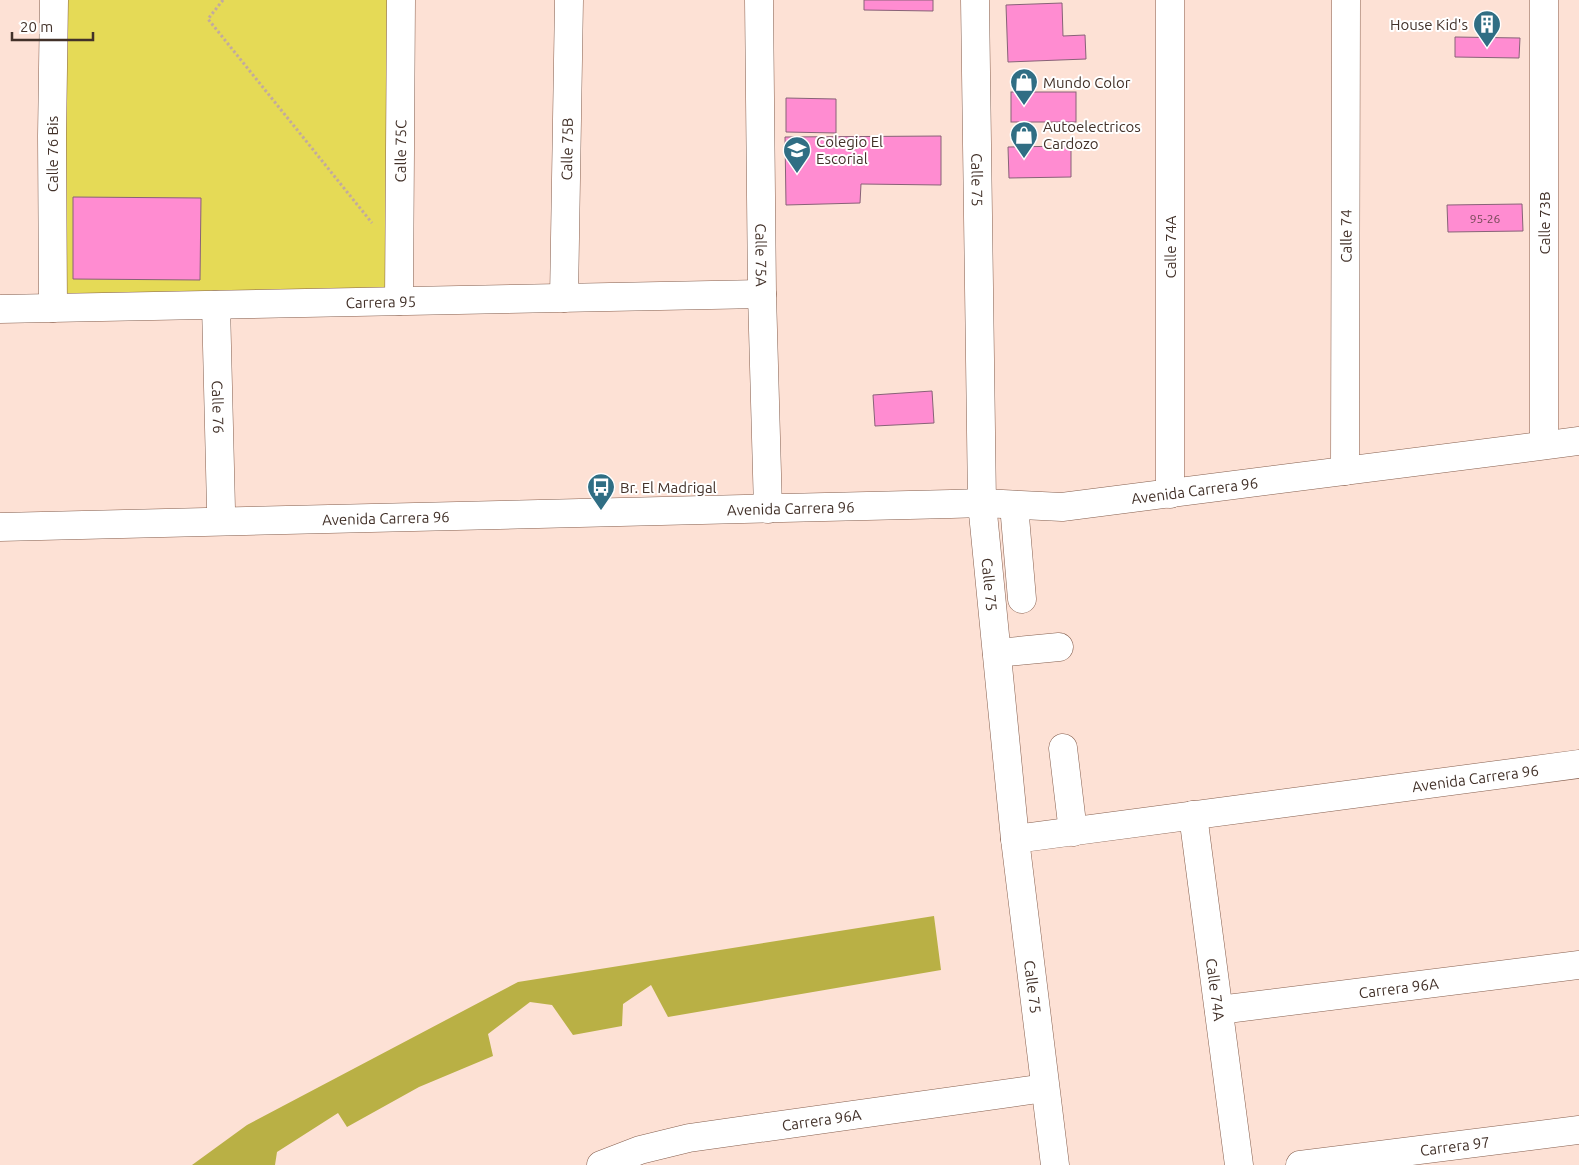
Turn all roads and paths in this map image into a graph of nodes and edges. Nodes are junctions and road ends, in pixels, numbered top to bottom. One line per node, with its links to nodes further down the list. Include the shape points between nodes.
1 (54, 0): 15 (street, Calle 76 Bis)
2 (223, 0): 10 (path, via 208,19)
3 (401, 0): 10 (street, Calle 75C)
4 (569, 0): 12 (street, Calle 75B)
5 (759, 0): 11 (street, Calle 75A)
6 (975, 0): 21 (street, Calle 75)
7 (1170, 0): 20 (street, Calle 74A)
8 (1346, 0): 19 (street, Calle 74)
9 (1544, 0): 18 (street, Calle 73B)
10 (399, 257): 13 (street, Calle 75C)
11 (762, 294): 12 (street, Carrera 95); 24 (street, Calle 75A)
12 (564, 298): 13 (street, Carrera 95)
13 (399, 301): 14 (street, Carrera 95)
14 (216, 305): 15 (street, Carrera 95); 23 (street, Calle 76)
15 (53, 308): 16 (street, Carrera 95)
16 (0, 309)
17 (1579, 441): 18 (street, Avenida Carrera 96)
18 (1544, 445): 19 (street, Avenida Carrera 96)
19 (1345, 471): 20 (street, Avenida Carrera 96)
20 (1170, 494): 22 (street, Avenida Carrera 96, via 1062,508)
21 (982, 504): 22 (street, Avenida Carrera 96); 24 (street, Avenida Carrera 96); 28 (street, Calle 75)
22 (1014, 505): 26 (street)
23 (221, 509)
24 (768, 509): 25 (street, Avenida Carrera 96)
25 (0, 528)
26 (1022, 599)
27 (1060, 647): 28 (street)
28 (997, 653): 33 (street, Calle 75)
29 (1063, 748): 32 (street)
30 (1579, 764): 31 (street, Avenida Carrera 96)
31 (1193, 815): 32 (street, Avenida Carrera 96); 35 (street, Calle 74A)
32 (1073, 832): 33 (street, Avenida Carrera 96)
33 (1014, 839): 36 (street, Calle 75)
34 (1579, 965): 35 (street, Carrera 96A)
35 (1219, 1010): 40 (street, Calle 74A)
36 (1045, 1088): 38 (street, Carrera 96A, via 689,1138 640,1150); 39 (street, Calle 75)
37 (1579, 1130): 41 (street, Carrera 97)
38 (601, 1165)
39 (1055, 1165)
40 (1239, 1165)
41 (1300, 1165)

